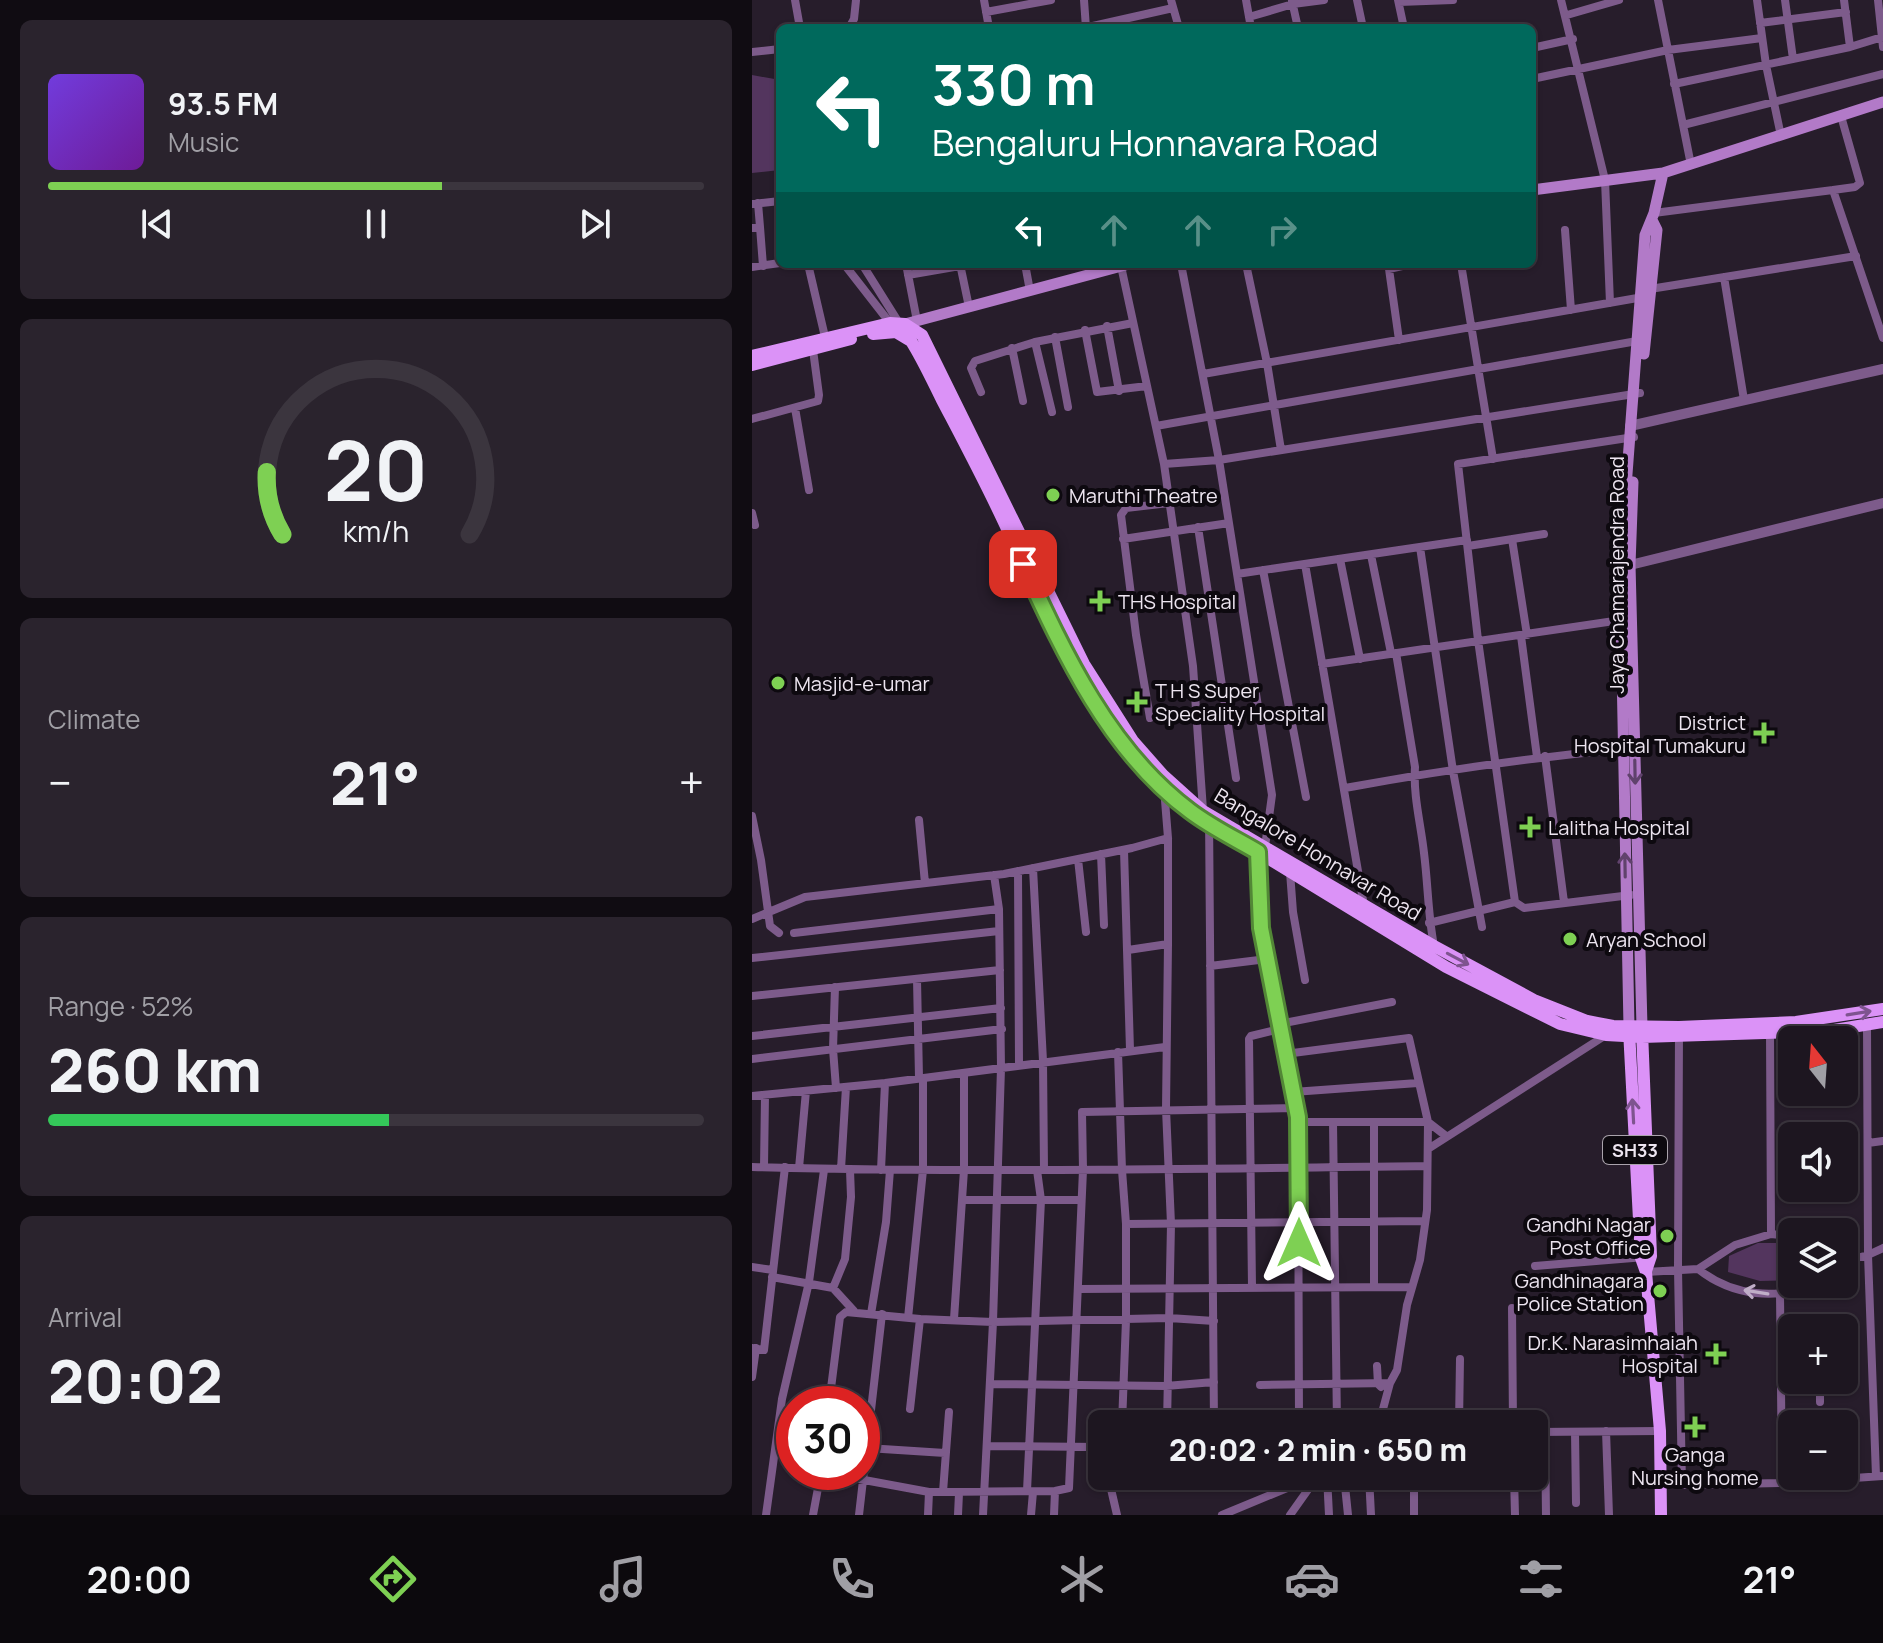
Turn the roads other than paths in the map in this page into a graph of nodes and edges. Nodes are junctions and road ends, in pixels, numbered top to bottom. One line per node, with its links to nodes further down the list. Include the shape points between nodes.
1 (795, 0): 27 (street)
2 (856, 0): 28 (street)
3 (984, 0): 21 (street)
4 (1051, 0): 21 (street)
5 (1084, 0): 30 (street)
6 (1246, 0): 24 (street)
7 (1324, 0): 17 (street)
8 (1357, 0): 35 (street)
9 (1453, 0): 18 (street)
10 (1561, 0): 23 (street)
11 (1619, 0): 23 (street)
12 (1658, 0): 43 (street)
13 (1757, 0): 26 (street)
14 (1785, 0): 25 (street)
15 (1844, 0): 22 (street)
16 (1878, 0): 39 (street)
17 (1310, 1): 19 (street)
18 (1399, 1): 36 (street)
19 (1292, 2): 24 (street); 34 (street)
20 (1172, 4): 31 (street); 32 (street)
21 (986, 12): 29 (street)
22 (1846, 12): 25 (street); 41 (street)
23 (1567, 15): 38 (street)
24 (1249, 17): 33 (street)
25 (1788, 20): 26 (street); 45 (street)
26 (1760, 23): 37 (street)
27 (799, 24)
28 (851, 24)
29 (988, 24)
30 (1086, 24)
31 (1100, 24)
32 (1178, 24)
33 (1250, 24)
34 (1297, 24)
35 (1362, 24)
36 (1403, 24)
37 (1762, 38): 43 (street); 46 (street)
38 (1573, 39): 40 (street); 47 (street)
39 (1882, 42): 41 (street)
40 (1536, 47)
41 (1850, 47): 45 (street)
42 (776, 49): 44 (street)
43 (1668, 50): 47 (street); 50 (street)
44 (752, 52)
45 (1793, 59): 46 (street)
46 (1766, 65): 50 (street); 51 (street)
47 (1579, 69): 49 (street); 58 (street)
48 (1883, 74): 51 (street)
49 (1536, 78)
50 (1674, 84): 54 (street)
51 (1774, 102): 54 (street); 55 (street)
52 (1883, 102): 53 (main road)
53 (1841, 116): 55 (main road); 60 (street, via 1860,183)
54 (1683, 125): 56 (street)
55 (1781, 136): 56 (main road)
56 (1691, 165): 57 (main road)
57 (1663, 173): 58 (main road); 63 (main road, Jaya Chamarajendra Road)
58 (1605, 180): 59 (main road); 87 (street)
59 (1536, 189)
60 (1833, 190): 63 (street); 66 (street)
61 (776, 201): 62 (street)
62 (755, 204): 64 (street)
63 (1653, 217): 86 (main road, Jaya Chamarajendra Road, via 1645,235)
64 (756, 228): 68 (street)
65 (1565, 230): 89 (street)
66 (1856, 256): 84 (street); 97 (street)
67 (776, 264): 68 (street)
68 (763, 266): 69 (street)
69 (752, 267)
70 (809, 268): 95 (street)
71 (848, 268): 91 (street)
72 (865, 268): 91 (street)
73 (907, 268): 83 (street)
74 (932, 268): 83 (street)
75 (961, 268): 88 (street)
76 (1026, 268): 85 (street)
77 (1114, 268): 85 (main road)
78 (1125, 268): 90 (street)
79 (1182, 268): 108 (street)
80 (1247, 268): 104 (street)
81 (1391, 268): 98 (street)
82 (1462, 268): 93 (street)
83 (908, 275): 91 (street)
84 (1724, 277): 86 (street); 113 (street)
85 (1030, 291): 88 (main road)
86 (1647, 294): 87 (street); 99 (main road, Jaya Chamarajendra Road); 112 (main road, Jaya Chamarajendra Road)
87 (1610, 303): 89 (street)
88 (969, 307): 91 (main road)
89 (1571, 310): 93 (street)
90 (1133, 323): 92 (street); 109 (street)
91 (902, 324): 95 (main road); 102 (main road); 128 (main road, Bangalore Honnavar Road, via 922,335)
92 (1107, 326): 94 (street); 110 (street)
93 (1472, 327): 98 (street); 106 (street)
94 (1085, 330): 96 (street); 110 (street, via 1097,392)
95 (825, 337): 103 (main road)
96 (1055, 337): 100 (street); 116 (street)
97 (1883, 338)
98 (1399, 340): 104 (street)
99 (1637, 341): 106 (street); 112 (main road, Jaya Chamarajendra Road)
100 (1035, 342): 101 (street); 118 (street)
101 (1012, 348): 111 (street, via 972,363); 114 (street)
102 (813, 350): 105 (main road); 117 (street, via 820,399)
103 (752, 356)
104 (1267, 363): 108 (street); 115 (street)
105 (752, 365)
106 (1479, 369): 115 (street); 120 (street)
107 (1883, 369): 113 (street)
108 (1203, 374): 119 (street)
109 (1147, 386): 110 (street); 122 (street)
110 (1119, 391)
111 (981, 392)
112 (1636, 393): 120 (street); 123 (main road, Jaya Chamarajendra Road)
113 (1744, 400): 123 (street)
114 (1023, 401)
115 (1274, 405): 119 (street); 124 (street)
116 (1068, 407)
117 (795, 408): 121 (street); 129 (street)
118 (1052, 412)
119 (1211, 417): 122 (street); 126 (street)
120 (1487, 417): 124 (street); 125 (street)
121 (752, 419)
122 (1156, 426): 127 (street)
123 (1632, 431): 125 (street); 145 (main road, Jaya Chamarajendra Road)
124 (1281, 450): 126 (street)
125 (1493, 459): 140 (street, via 1458,464)
126 (1219, 460): 127 (street); 133 (street)
127 (1164, 464): 130 (street)
128 (993, 489): 160 (main road, Bangalore Honnavar Road, via 1084,664 1133,741); 164 (main road, via 1076,672 1125,748)
129 (809, 490)
130 (1169, 503): 136 (street); 138 (street, via 1123,510)
131 (1883, 503): 145 (street)
132 (752, 513): 134 (street)
133 (1229, 523): 135 (street); 147 (street)
134 (755, 525)
135 (1198, 527): 136 (street); 162 (street)
136 (1173, 530): 138 (street); 167 (street, via 1193,666)
137 (1544, 534): 139 (street)
138 (1123, 539): 155 (street)
139 (1512, 539): 140 (street); 149 (street)
140 (1467, 543): 141 (street); 150 (street)
141 (1420, 547): 142 (street); 151 (street)
142 (1371, 555): 143 (street); 152 (street)
143 (1340, 559): 144 (street); 153 (street)
144 (1305, 564): 146 (street); 154 (street)
145 (1625, 566): 148 (main road, Jaya Chamarajendra Road); 180 (main road, Jaya Chamarajendra Road, one-way to 180)
146 (1263, 570): 147 (street); 165 (street)
147 (1237, 574): 170 (street, via 1272,795)
148 (1621, 620): 149 (street); 156 (main road, Jaya Chamarajendra Road)
149 (1524, 635): 150 (street); 157 (street)
150 (1478, 640): 151 (street); 158 (street)
151 (1436, 648): 152 (street); 159 (street)
152 (1394, 653): 153 (street); 161 (street)
153 (1360, 659): 154 (street)
154 (1322, 664): 163 (street)
155 (1150, 718)
156 (1622, 749): 157 (street); 181 (main road, Jaya Chamarajendra Road, one-way to 156)
157 (1541, 757): 158 (street); 184 (street)
158 (1497, 764): 159 (street); 183 (street)
159 (1453, 771): 161 (street); 187 (street)
160 (1163, 775): 164 (street); 167 (main road, Bangalore Honnavar Road)
161 (1414, 775): 163 (street); 190 (street)
162 (1236, 778)
163 (1345, 788): 185 (street)
164 (1164, 789): 167 (main road); 169 (street)
165 (1306, 797)
166 (752, 816): 174 (street)
167 (1206, 816): 170 (main road, Bangalore Honnavar Road); 202 (street)
168 (919, 820): 179 (street)
169 (1168, 838): 171 (street); 197 (street)
170 (1261, 849): 177 (main road); 182 (main road, Bangalore Honnavar Road); 201 (street, via 1261,928)
171 (1124, 850): 172 (street); 199 (street)
172 (1101, 854): 173 (street); 191 (street)
173 (1078, 859): 175 (street); 194 (street)
174 (757, 861): 188 (street)
175 (1033, 868): 176 (street); 229 (street)
176 (1018, 871): 178 (street); 230 (street)
177 (1290, 872): 182 (main road); 205 (street)
178 (994, 875): 179 (street); 186 (street)
179 (925, 883): 188 (street, via 805,897)
180 (1638, 894): 181 (street); 217 (main road, Jaya Chamarajendra Road)
181 (1625, 896): 184 (street); 217 (main road, Jaya Chamarajendra Road)
182 (1346, 900): 185 (main road, Bangalore Honnavar Road); 220 (main road, via 1446,967 1560,1024)
183 (1515, 902): 184 (street, via 1524,908); 187 (street)
184 (1564, 902)
185 (1365, 907): 198 (main road, Bangalore Honnavar Road)
186 (999, 909): 193 (street); 196 (street)
187 (1479, 910): 190 (street); 192 (street)
188 (769, 911): 189 (street); 195 (street, via 770,926)
189 (752, 919)
190 (1429, 923): 198 (street)
191 (1104, 925)
192 (1482, 927)
193 (999, 931): 200 (street); 203 (street)
194 (1086, 932)
195 (779, 933)
196 (794, 933)
197 (1168, 944): 199 (street); 223 (street)
198 (1434, 946): 217 (main road, Bangalore Honnavar Road, one-way to 217, via 1565,1014)
199 (1128, 950): 225 (street)
200 (752, 958)
201 (1267, 959): 202 (street); 215 (street)
202 (1210, 966): 242 (street)
203 (1000, 970): 204 (street); 209 (street)
204 (917, 979): 206 (street); 211 (street)
205 (1305, 980)
206 (835, 987): 207 (street); 214 (street)
207 (752, 996)
208 (1392, 1002): 215 (street)
209 (1001, 1008): 211 (street); 216 (street)
210 (1883, 1009): 218 (main road, Bangalore Honnavar Road, one-way to 210)
211 (918, 1017): 214 (street); 222 (street)
212 (1883, 1022): 213 (main road)
213 (1867, 1025): 219 (main road); 253 (street)
214 (834, 1026): 221 (street); 224 (street)
215 (1280, 1026): 227 (street); 243 (street, via 1249,1039)
216 (1002, 1029): 222 (street); 231 (street)
217 (1635, 1032): 218 (main road, Bangalore Honnavar Road); 220 (main road); 292 (main road, SH33)
218 (1679, 1032): 219 (main road); 295 (street)
219 (1770, 1033): 287 (street)
220 (1606, 1035): 251 (street)
221 (752, 1036)
222 (918, 1037): 224 (street); 233 (street)
223 (1165, 1047): 225 (street); 245 (street)
224 (833, 1049): 228 (street); 237 (street)
225 (1130, 1050): 226 (street)
226 (1118, 1052): 229 (street); 246 (street)
227 (1285, 1054): 235 (street, via 1409,1038); 239 (street)
228 (752, 1059)
229 (1043, 1061): 230 (street); 271 (street)
230 (1019, 1065): 231 (street)
231 (1001, 1068): 232 (street); 264 (street)
232 (964, 1073): 233 (street); 270 (street)
233 (921, 1078): 234 (street); 269 (street)
234 (885, 1083): 236 (street); 268 (street)
235 (1418, 1083): 239 (street); 250 (street)
236 (846, 1087): 237 (street); 263 (street)
237 (836, 1088): 238 (street)
238 (806, 1091): 240 (street); 261 (street)
239 (1293, 1092): 244 (street)
240 (765, 1095): 241 (street); 257 (street)
241 (752, 1096)
242 (1211, 1108): 243 (street); 245 (street); 274 (street)
243 (1251, 1108): 244 (street); 266 (street)
244 (1296, 1108): 247 (street)
245 (1166, 1109): 246 (street); 265 (street)
246 (1122, 1110): 272 (street, via 1082,1112); 273 (street)
247 (1298, 1122): 248 (street); 262 (street)
248 (1333, 1122): 249 (street); 259 (street)
249 (1374, 1122): 250 (street); 260 (street)
250 (1428, 1122): 251 (street); 254 (street)
251 (1446, 1136): 254 (street)
252 (1883, 1141): 253 (street)
253 (1868, 1143): 290 (street)
254 (1428, 1149): 255 (street)
255 (1427, 1166): 260 (street); 283 (street)
256 (752, 1167): 257 (street)
257 (764, 1167): 258 (street)
258 (785, 1167): 261 (street); 298 (street)
259 (1333, 1167): 260 (street); 262 (street); 281 (street)
260 (1374, 1167): 282 (street)
261 (799, 1168): 267 (street)
262 (1298, 1168): 266 (street); 280 (street)
263 (845, 1169): 267 (street); 268 (street); 305 (street, via 851,1197 845,1259)
264 (997, 1169): 270 (street); 271 (street); 276 (street)
265 (1167, 1169): 273 (street); 274 (street); 286 (street)
266 (1251, 1169): 274 (street); 279 (street)
267 (824, 1170): 299 (street)
268 (886, 1170): 269 (street); 313 (street, via 886,1222)
269 (923, 1170): 270 (street); 315 (street)
270 (964, 1170): 275 (street)
271 (1040, 1170): 272 (street); 277 (street)
272 (1083, 1170): 273 (street); 278 (street)
273 (1122, 1170): 285 (street)
274 (1211, 1170): 284 (street)
275 (962, 1200): 276 (street); 318 (street)
276 (995, 1200): 277 (street); 323 (street)
277 (1041, 1200): 278 (street); 319 (street)
278 (1080, 1200): 309 (street)
279 (1252, 1221): 280 (street); 284 (street); 300 (street)
280 (1299, 1221): 281 (street); 301 (street)
281 (1333, 1221): 282 (street); 302 (street)
282 (1375, 1221): 283 (street); 303 (street)
283 (1425, 1221): 304 (street)
284 (1212, 1223): 286 (street); 308 (street)
285 (1126, 1224): 286 (street); 306 (street)
286 (1171, 1224): 307 (street)
287 (1771, 1234): 288 (street); 296 (street, via 1735,1245)
288 (1778, 1235)
289 (1883, 1248): 290 (street)
290 (1868, 1255): 291 (street); 343 (street)
291 (1858, 1256)
292 (1646, 1257): 293 (street); 297 (main road, SH33)
293 (1535, 1266)
294 (752, 1267): 298 (street)
295 (1678, 1269): 296 (street); 297 (street); 367 (street, via 1682,1485)
296 (1698, 1269): 310 (street, one-way to 296, via 1743,1291)
297 (1646, 1272): 356 (main road, SH33)
298 (773, 1274): 299 (street); 324 (street, via 764,1350)
299 (809, 1282): 305 (street); 387 (street, via 782,1399)
300 (1252, 1287): 301 (street); 308 (street)
301 (1299, 1287): 302 (street); 340 (street)
302 (1334, 1287): 303 (street); 335 (street)
303 (1374, 1287): 304 (street)
304 (1412, 1287): 329 (street)
305 (833, 1288): 312 (street)
306 (1126, 1288): 307 (street); 309 (street); 320 (street)
307 (1171, 1288): 308 (street); 316 (street)
308 (1213, 1288): 322 (street)
309 (1078, 1289): 321 (street)
310 (1778, 1294)
311 (1512, 1308): 353 (street)
312 (854, 1311): 313 (street); 336 (street, via 840,1317)
313 (871, 1314): 314 (street)
314 (882, 1314): 315 (street); 337 (street)
315 (908, 1318): 317 (street)
316 (1169, 1318): 320 (street); 322 (street); 339 (street)
317 (920, 1319): 318 (street); 345 (street)
318 (954, 1319): 323 (street)
319 (1035, 1320): 321 (street); 323 (street); 331 (street)
320 (1126, 1320): 321 (street); 333 (street)
321 (1077, 1321): 338 (street)
322 (1214, 1321): 328 (street)
323 (993, 1322): 330 (street)
324 (754, 1348): 327 (street)
325 (1460, 1359): 352 (street)
326 (1377, 1366): 332 (street)
327 (752, 1377)
328 (1214, 1382): 339 (street); 348 (street)
329 (1390, 1383): 332 (street); 341 (street)
330 (990, 1384): 331 (street); 359 (street)
331 (1031, 1384): 338 (street); 360 (street)
332 (1378, 1384): 335 (street); 341 (street)
333 (1124, 1385): 338 (street); 339 (street); 346 (street)
334 (1260, 1385): 340 (street)
335 (1337, 1385): 340 (street); 350 (street)
336 (831, 1386)
337 (874, 1386)
338 (1073, 1386): 361 (street)
339 (1166, 1386): 347 (street)
340 (1299, 1386): 349 (street)
341 (1387, 1393): 351 (street)
342 (1820, 1394): 344 (street)
343 (1879, 1397): 365 (street)
344 (1820, 1402)
345 (910, 1409)
346 (1123, 1410)
347 (1167, 1410)
348 (1214, 1410)
349 (1299, 1410)
350 (1337, 1410)
351 (1384, 1410)
352 (1459, 1410)
353 (1513, 1410)
354 (949, 1412): 364 (street)
355 (1606, 1431): 356 (street); 358 (street); 404 (street)
356 (1660, 1431): 405 (main road, SH33)
357 (1548, 1432): 358 (street)
358 (1575, 1432): 386 (street)
359 (988, 1446): 360 (street); 384 (street)
360 (1029, 1446): 361 (street); 380 (street)
361 (1071, 1447): 362 (street); 381 (street, via 1069,1488)
362 (1088, 1447)
363 (880, 1449): 364 (street)
364 (945, 1453): 383 (street)
365 (1880, 1476): 366 (street)
366 (1858, 1478)
367 (1778, 1483)
368 (880, 1484): 382 (street)
369 (818, 1490): 388 (street)
370 (862, 1490): 389 (street)
371 (1111, 1490): 395 (street)
372 (1275, 1490): 396 (street)
373 (1307, 1490): 397 (street)
374 (1328, 1490): 398 (street)
375 (1345, 1490): 399 (street)
376 (1370, 1490): 400 (street)
377 (1414, 1490): 401 (street)
378 (1514, 1490): 402 (street)
379 (1546, 1490): 403 (street)
380 (1030, 1491): 381 (street); 384 (street); 393 (street)
381 (1055, 1491): 394 (street)
382 (929, 1492): 383 (street); 390 (street)
383 (943, 1492): 385 (street)
384 (984, 1492): 385 (street); 392 (street)
385 (959, 1493): 391 (street)
386 (1576, 1503)
387 (766, 1515)
388 (813, 1515)
389 (859, 1515)
390 (928, 1515)
391 (958, 1515)
392 (983, 1515)
393 (1031, 1515)
394 (1054, 1515)
395 (1117, 1515)
396 (1222, 1515)
397 (1290, 1515)
398 (1329, 1515)
399 (1348, 1515)
400 (1371, 1515)
401 (1414, 1515)
402 (1515, 1515)
403 (1546, 1515)
404 (1609, 1515)
405 (1661, 1515)

